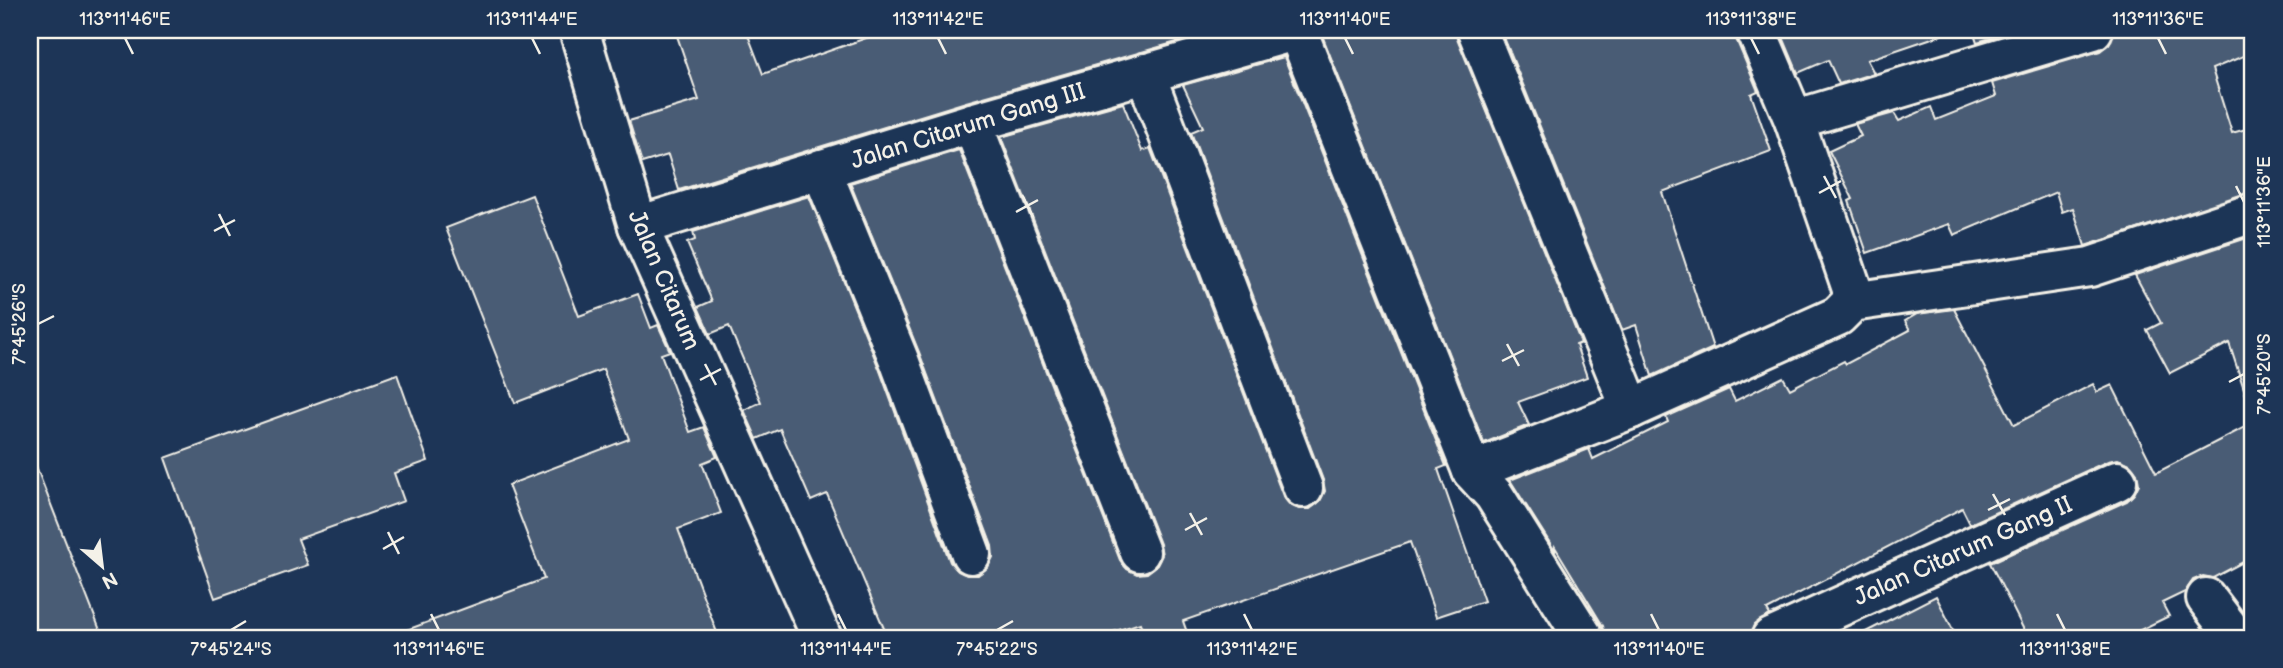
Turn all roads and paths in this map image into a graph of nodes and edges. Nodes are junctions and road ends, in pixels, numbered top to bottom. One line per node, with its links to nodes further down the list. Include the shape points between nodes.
1 (579, 30): 11 (street, Jalan Citarum)
2 (1297, 30): 6 (street, Jalan Citarum Gang III); 14 (street)
3 (1477, 30): 13 (street)
4 (1756, 30): 7 (street)
5 (2093, 30): 7 (street)
6 (1145, 73): 8 (street, Jalan Citarum Gang III); 16 (street)
7 (1794, 120): 12 (street, via 1852,289)
8 (972, 123): 9 (street, Jalan Citarum Gang III); 17 (street)
9 (821, 169): 11 (street, Jalan Citarum Gang III); 18 (street)
10 (2253, 214): 12 (street, via 2090,267)
11 (638, 226): 20 (street, Jalan Citarum)
12 (1852, 302): 13 (street, via 1838,316)
13 (1631, 409): 14 (street)
14 (1472, 471): 21 (street, via 1494,495)
15 (2117, 481): 22 (street, Jalan Citarum Gang II)
16 (1303, 488)
17 (1140, 552)
18 (971, 554)
19 (2206, 598): 23 (street)
20 (822, 638)
21 (1584, 638)
22 (1771, 638)
23 (2234, 638)

